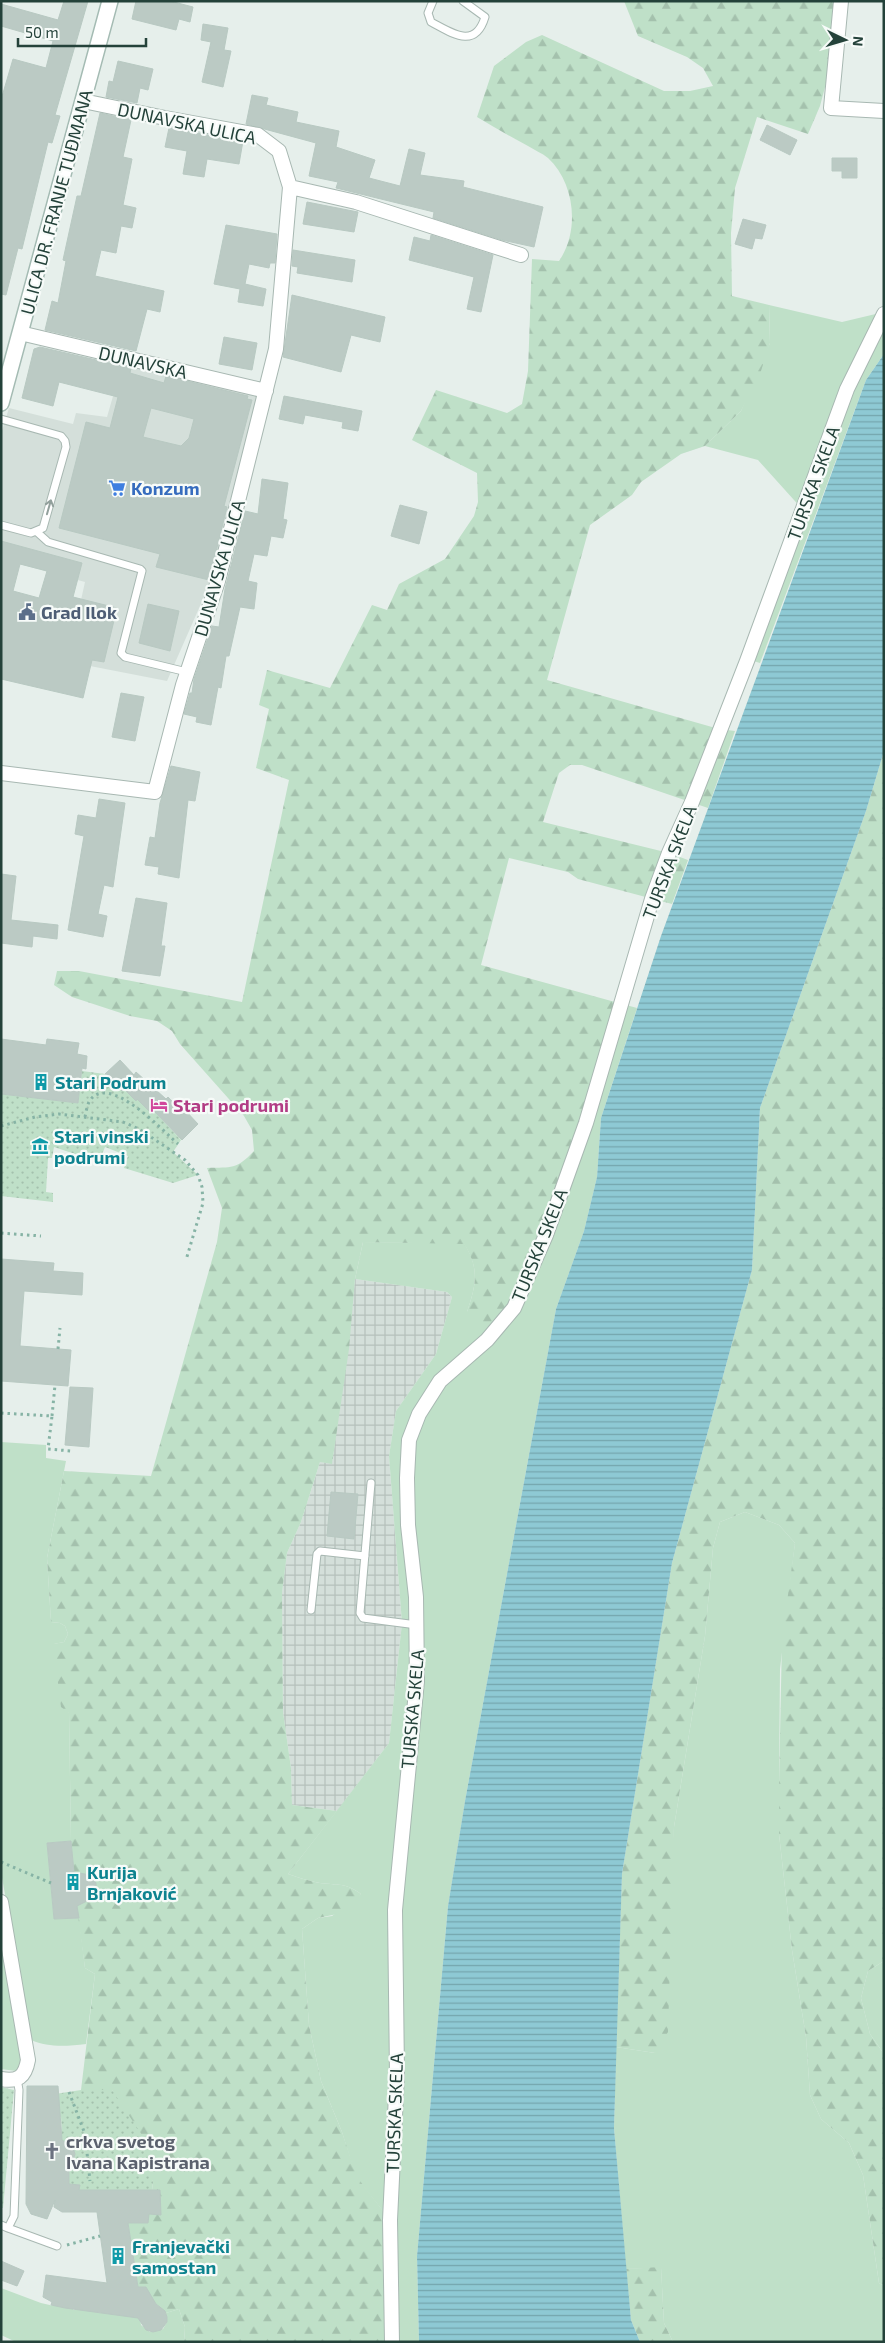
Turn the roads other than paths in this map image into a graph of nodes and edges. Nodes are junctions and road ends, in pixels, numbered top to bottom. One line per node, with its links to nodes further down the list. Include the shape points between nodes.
1 (110, 1): 5 (main road, ULICA DR. FRANJE TUĐMANA)
2 (433, 1): 3 (lane, via 428,13 431,22 464,37 481,29 485,17)
3 (463, 1)
4 (841, 1): 6 (street, via 831,108)
5 (83, 101): 7 (street, DUNAVSKA ULICA, via 258,135 279,151); 10 (main road, ULICA DR. FRANJE TUĐMANA)
6 (884, 111)
7 (290, 187): 8 (street, via 356,202); 11 (street, DUNAVSKA ULICA, via 276,349)
8 (521, 255)
9 (884, 314): 21 (street, TURSKA SKELA, via 847,390 747,661 669,853 586,1123 546,1236 514,1308 487,1340 440,1381 419,1414 409,1440 406,1478 408,1525)
10 (20, 333): 11 (street, DUNAVSKA); 12 (main road, ULICA DR. FRANJE TUĐMANA)
11 (266, 391): 16 (street, DUNAVSKA ULICA, via 218,581)
12 (1, 403)
13 (1, 419): 15 (lane, one-way to 13, via 43,528 66,447 65,440 61,436)
14 (1, 525): 15 (lane)
15 (37, 532): 16 (lane, via 48,542 140,569 121,653 125,657)
16 (187, 672): 17 (street, DUNAVSKA ULICA, via 155,792)
17 (1, 773)
18 (371, 1483): 19 (lane)
19 (365, 1556): 20 (lane, via 320,1551); 21 (lane, via 360,1608 363,1618)
20 (311, 1610)
21 (417, 1625): 27 (street, TURSKA SKELA, via 417,1681 395,1910 396,2074 390,2220)
22 (1, 1902): 24 (street, via 28,2060 23,2075)
23 (1, 2079): 24 (street)
24 (18, 2079): 25 (lane, via 14,2216)
25 (5, 2227): 26 (lane)
26 (57, 2246)
27 (392, 2342)

